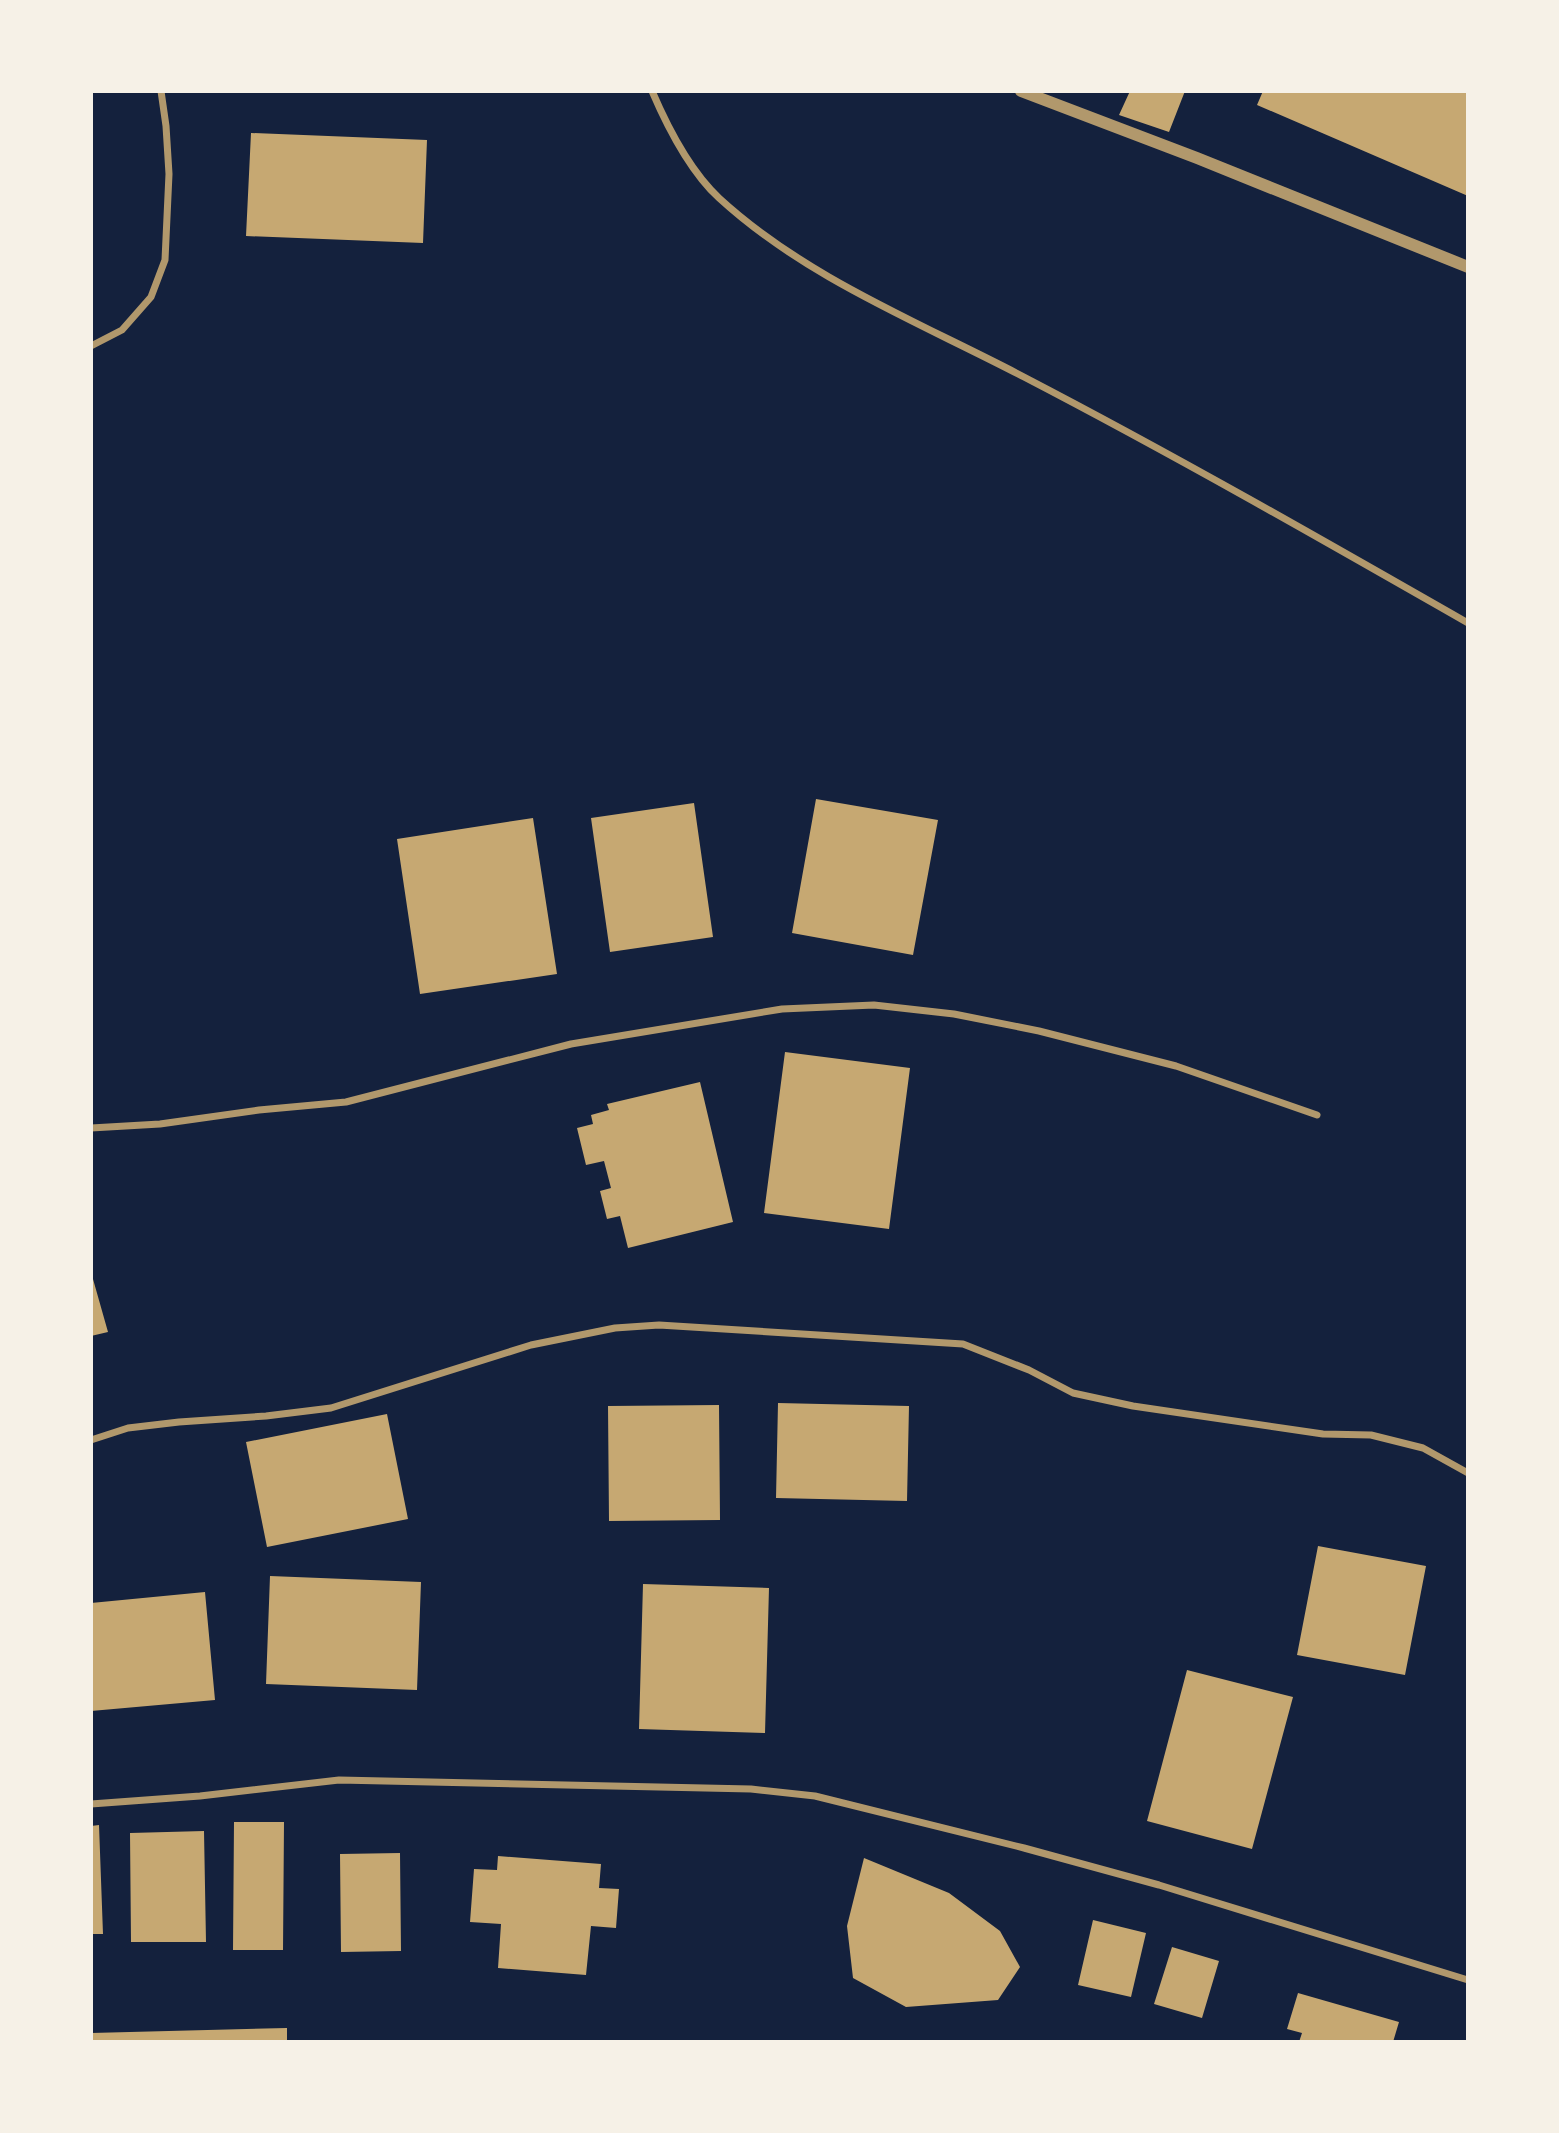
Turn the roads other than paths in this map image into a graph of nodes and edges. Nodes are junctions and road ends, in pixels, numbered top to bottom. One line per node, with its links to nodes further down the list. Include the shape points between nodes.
1 (160, 91): 5 (street, via 169,174 164,260 151,297 122,330)
2 (653, 91): 6 (street, via 685,155 717,196 759,232 851,288 1025,377)
3 (1021, 91): 4 (street)
4 (1468, 267)
5 (91, 346)
6 (1468, 623)
7 (1317, 1115): 8 (street, via 1176,1066 1039,1031 954,1014 874,1005 782,1009 571,1044 346,1102)
8 (91, 1128)
9 (91, 1440): 10 (street, via 128,1428 331,1408 531,1345 615,1328 659,1325 963,1344 1073,1393 1324,1434 1371,1435 1423,1448)
10 (1468, 1473)
11 (91, 1804): 12 (street, via 339,1780 751,1789 815,1796 1158,1885)
12 (1468, 1980)

